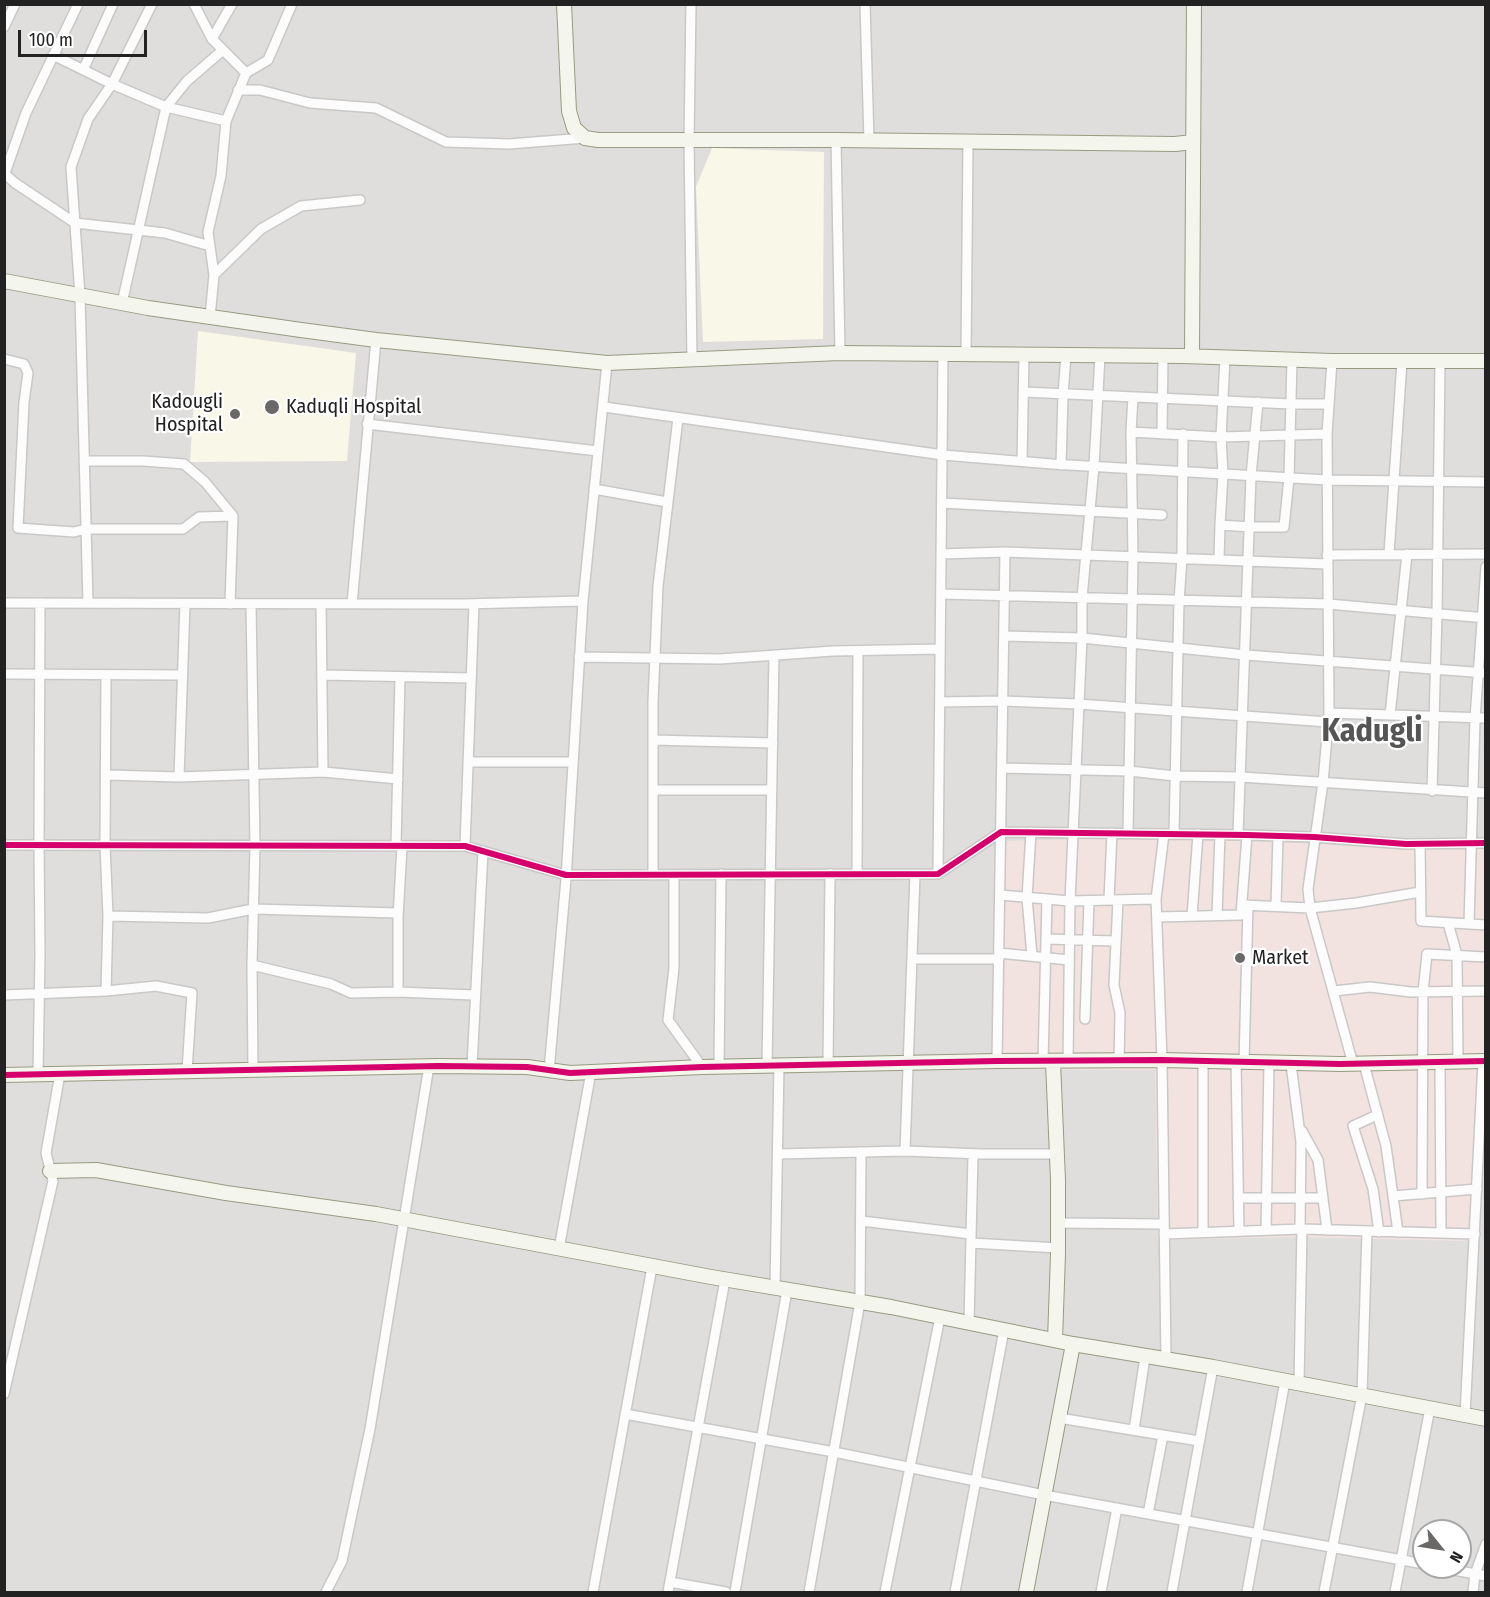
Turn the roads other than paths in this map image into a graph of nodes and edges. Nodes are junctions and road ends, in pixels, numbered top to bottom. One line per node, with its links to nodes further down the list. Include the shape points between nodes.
1 (78, 4): 15 (street)
2 (113, 4): 16 (street)
3 (152, 4): 18 (street)
4 (194, 4): 13 (street)
5 (232, 4): 13 (street)
6 (292, 4): 17 (street, via 268,60)
7 (564, 4): 22 (street, via 568,111 574,128)
8 (692, 4): 25 (street)
9 (865, 4): 24 (street)
10 (1194, 4): 27 (street)
11 (13, 5): 12 (street)
12 (4, 27)
13 (212, 39): 14 (street)
14 (223, 50): 17 (street); 20 (street, via 187,81)
15 (53, 55): 16 (street); 28 (street, via 26,113)
16 (84, 69): 18 (street)
17 (246, 74): 19 (street)
18 (112, 84): 20 (street); 30 (street, via 88,119 71,167)
19 (238, 90): 21 (street); 22 (street, via 260,90 309,104 376,108 446,142 510,144)
20 (166, 107): 21 (street); 31 (street)
21 (226, 121): 32 (street, via 221,176 208,232)
22 (585, 138): 25 (street)
23 (836, 140): 24 (street); 25 (street); 39 (street)
24 (869, 140): 26 (street)
25 (689, 141): 49 (street)
26 (968, 142): 27 (street); 41 (street)
27 (1193, 142): 46 (street)
28 (5, 173): 30 (street)
29 (360, 200): 33 (street, via 301,206 261,229)
30 (75, 223): 31 (street); 35 (street)
31 (140, 230): 32 (street); 36 (street)
32 (210, 246): 33 (street)
33 (214, 275): 37 (street)
34 (4, 281): 35 (street)
35 (80, 296): 36 (street); 77 (street)
36 (123, 303): 37 (street)
37 (210, 317): 38 (street)
38 (376, 340): 55 (street); 67 (street)
39 (840, 353): 40 (street); 49 (street)
40 (943, 354): 41 (street); 76 (street)
41 (966, 355): 42 (street)
42 (1024, 355): 43 (street); 56 (street)
43 (1066, 355): 44 (street); 57 (street)
44 (1100, 356): 45 (street); 58 (street)
45 (1163, 356): 46 (street); 60 (street)
46 (1192, 356): 47 (street)
47 (1226, 358): 50 (street); 61 (street)
48 (4, 359): 99 (street, via 24,364 28,373 18,528 75,532)
49 (692, 360): 55 (street)
50 (1292, 360): 51 (street); 63 (street)
51 (1332, 361): 52 (street); 64 (street)
52 (1402, 361): 53 (street); 87 (street)
53 (1440, 361): 54 (street); 88 (street)
54 (1485, 361)
55 (607, 363): 65 (street)
56 (1024, 392): 57 (street); 78 (street)
57 (1063, 395): 58 (street); 79 (street)
58 (1097, 396): 59 (street); 80 (street)
59 (1132, 397): 60 (street); 68 (street)
60 (1162, 398): 61 (street); 69 (street)
61 (1224, 400): 62 (street); 74 (street)
62 (1258, 402): 63 (street); 73 (street)
63 (1291, 404): 64 (street); 72 (street)
64 (1329, 404): 70 (street)
65 (604, 407): 66 (street); 75 (street)
66 (678, 418): 76 (street); 91 (street)
67 (367, 424): 75 (street); 127 (street)
68 (1131, 432): 69 (street); 81 (street)
69 (1162, 434): 71 (street)
70 (1327, 434): 72 (street); 86 (street)
71 (1184, 435): 74 (street); 82 (street)
72 (1291, 435): 73 (street); 85 (street)
73 (1254, 436): 74 (street); 84 (street)
74 (1221, 437): 83 (street)
75 (598, 451): 90 (street)
76 (943, 455): 78 (street); 92 (street)
77 (84, 461): 96 (street, via 183,464 205,482); 99 (street)
78 (1022, 461): 79 (street)
79 (1061, 465): 80 (street)
80 (1094, 466): 81 (street); 93 (street)
81 (1131, 469): 82 (street); 94 (street)
82 (1182, 472): 83 (street); 108 (street)
83 (1223, 474): 84 (street); 97 (street)
84 (1251, 476): 85 (street); 98 (street)
85 (1289, 478): 86 (street); 98 (street, via 1284,527)
86 (1327, 480): 87 (street); 110 (street)
87 (1394, 481): 88 (street); 102 (street)
88 (1438, 482): 89 (street); 104 (street)
89 (1485, 482)
90 (594, 489): 91 (street); 118 (street)
91 (667, 502): 142 (street, via 658,586)
92 (942, 502): 93 (street); 101 (street)
93 (1089, 510): 94 (street); 106 (street)
94 (1131, 514): 95 (street); 107 (street)
95 (1162, 515)
96 (233, 516): 99 (street, via 199,517 183,529); 124 (street)
97 (1220, 525): 98 (street); 109 (street)
98 (1251, 527): 111 (street)
99 (86, 529): 122 (street)
100 (1005, 552): 101 (street); 106 (street); 114 (street)
101 (941, 554): 113 (street)
102 (1389, 554): 103 (street); 110 (street)
103 (1407, 554): 104 (street); 130 (street)
104 (1436, 554): 105 (street); 131 (street)
105 (1485, 554)
106 (1087, 555): 107 (street); 115 (street)
107 (1133, 557): 108 (street); 116 (street)
108 (1182, 558): 109 (street); 117 (street)
109 (1219, 559): 111 (street)
110 (1327, 559): 111 (street); 129 (street)
111 (1249, 560): 119 (street)
112 (1485, 567): 132 (street)
113 (941, 594): 114 (street); 136 (street)
114 (1004, 596): 115 (street); 133 (street)
115 (1082, 598): 116 (street); 134 (street)
116 (1131, 599): 117 (street); 135 (street)
117 (1179, 600): 119 (street); 137 (street)
118 (583, 601): 128 (street); 141 (street)
119 (1248, 602): 129 (street); 140 (street)
120 (4, 603): 121 (street)
121 (40, 603): 122 (street); 148 (street)
122 (88, 603): 123 (street)
123 (184, 604): 124 (street); 150 (street)
124 (230, 604): 125 (street)
125 (251, 604): 126 (street); 173 (street)
126 (321, 604): 127 (street); 151 (street)
127 (352, 604): 128 (street)
128 (474, 604): 153 (street)
129 (1328, 604): 130 (street); 143 (street)
130 (1402, 611): 131 (street); 144 (street)
131 (1437, 614): 132 (street); 145 (street)
132 (1484, 618): 146 (street)
133 (1004, 636): 134 (street); 154 (street)
134 (1082, 638): 135 (street); 156 (street)
135 (1130, 644): 137 (street); 157 (street)
136 (940, 649): 138 (street); 155 (street)
137 (1178, 649): 140 (street); 158 (street)
138 (858, 651): 139 (street); 210 (street)
139 (774, 655): 142 (street); 166 (street)
140 (1246, 655): 143 (street); 159 (street)
141 (579, 657): 142 (street); 168 (street)
142 (656, 658): 165 (street)
143 (1328, 661): 144 (street); 162 (street)
144 (1395, 666): 145 (street); 160 (street)
145 (1435, 669): 146 (street); 161 (street)
146 (1482, 673): 163 (street)
147 (4, 674): 148 (street)
148 (39, 674): 149 (street); 201 (street)
149 (106, 675): 150 (street); 174 (street)
150 (182, 675): 176 (street)
151 (323, 675): 152 (street); 172 (street)
152 (400, 677): 153 (street); 178 (street)
153 (471, 678): 167 (street)
154 (1003, 701): 155 (street); 156 (street); 169 (street)
155 (940, 702): 212 (street)
156 (1078, 705): 157 (street); 170 (street)
157 (1129, 708): 158 (street); 171 (street)
158 (1177, 712): 159 (street); 175 (street)
159 (1243, 715): 162 (street); 177 (street)
160 (1390, 715): 161 (street); 162 (street)
161 (1433, 716): 163 (street); 182 (street)
162 (1329, 717): 179 (street)
163 (1475, 718): 164 (street); 183 (street)
164 (1485, 718)
165 (653, 740): 166 (street); 180 (street)
166 (773, 743): 181 (street)
167 (468, 762): 168 (street); 205 (street)
168 (572, 762): 213 (street)
169 (1002, 768): 170 (street); 185 (street)
170 (1076, 770): 171 (street); 187 (street)
171 (1128, 771): 175 (street); 189 (street)
172 (323, 772): 173 (street); 178 (street)
173 (255, 773): 176 (street); 203 (street)
174 (106, 775): 176 (street); 202 (street)
175 (1175, 776): 177 (street); 191 (street)
176 (179, 777)
177 (1241, 777): 179 (street); 194 (street)
178 (398, 779): 204 (street)
179 (1323, 782): 182 (street); 196 (street)
180 (653, 790): 181 (street); 214 (street)
181 (772, 790): 208 (street)
182 (1432, 791): 183 (street)
183 (1473, 793): 184 (street); 199 (street)
184 (1485, 793)
185 (1001, 832): 186 (street); 212 (street); 217 (street)
186 (1031, 832): 187 (street); 218 (street)
187 (1074, 833): 188 (street); 222 (street)
188 (1112, 833): 189 (street); 221 (street)
189 (1128, 833): 190 (street)
190 (1164, 834): 191 (street); 220 (street)
191 (1174, 834): 192 (street)
192 (1198, 834): 193 (street); 231 (street)
193 (1220, 835): 194 (street); 229 (street)
194 (1243, 835): 195 (street); 224 (street)
195 (1278, 836): 196 (street); 225 (street)
196 (1314, 837): 198 (street); 226 (street, via 1308,888)
197 (1485, 843): 199 (street)
198 (1420, 844): 199 (street); 216 (street)
199 (1471, 844): 234 (street)
200 (4, 845): 201 (street)
201 (39, 845): 202 (street); 255 (street)
202 (105, 845): 203 (street); 230 (street)
203 (255, 846): 204 (street); 227 (street)
204 (399, 846): 205 (street); 228 (street)
205 (465, 846): 206 (street)
206 (483, 851): 213 (street); 256 (street)
207 (721, 874): 208 (street); 215 (street); 278 (street)
208 (771, 874): 209 (street); 276 (street)
209 (830, 874): 210 (street); 273 (street)
210 (857, 874): 211 (street)
211 (915, 874): 212 (street); 245 (street)
212 (938, 874)
213 (566, 875): 214 (street); 281 (street)
214 (652, 875): 215 (street)
215 (674, 875): 277 (street, via 674,968 668,1020)
216 (1420, 891): 226 (street); 233 (street, via 1421,921)
217 (1000, 895): 218 (street); 241 (street)
218 (1027, 898): 219 (street); 242 (street)
219 (1047, 899): 222 (street); 236 (street)
220 (1156, 899): 221 (street); 232 (street)
221 (1114, 900): 223 (street); 239 (street)
222 (1070, 901): 223 (street); 237 (street)
223 (1089, 901): 238 (street)
224 (1245, 905): 225 (street); 229 (street, via 1241,915); 265 (street)
225 (1276, 905): 226 (street)
226 (1310, 908): 248 (street)
227 (253, 909): 228 (street); 230 (street, via 208,918); 247 (street)
228 (398, 913): 252 (street)
229 (1217, 915): 231 (street)
230 (108, 916): 251 (street)
231 (1192, 916): 232 (street)
232 (1156, 917): 258 (street)
233 (1448, 923): 234 (street); 240 (street)
234 (1469, 924): 235 (street)
235 (1485, 925)
236 (1046, 939): 237 (street); 244 (street)
237 (1069, 941): 238 (street); 246 (street)
238 (1087, 941): 239 (street); 257 (street)
239 (1115, 941): 260 (street)
240 (1456, 955): 243 (street); 249 (street); 253 (street, via 1427,954)
241 (999, 956): 242 (street); 245 (street); 259 (street)
242 (1032, 956): 244 (street)
243 (1485, 957)
244 (1046, 958): 246 (street); 263 (street)
245 (912, 959): 270 (street)
246 (1069, 960): 264 (street)
247 (252, 965): 252 (street, via 331,984 351,993); 279 (street)
248 (1334, 991): 253 (street, via 1370,987); 272 (street)
249 (1458, 991): 250 (street); 253 (street); 268 (street)
250 (1485, 991)
251 (106, 992): 255 (street); 280 (street, via 156,986 192,993)
252 (398, 992): 256 (street)
253 (1423, 992): 266 (street)
254 (4, 994): 255 (street)
255 (40, 994): 285 (street)
256 (474, 995): 275 (street)
257 (1085, 1019)
258 (1162, 1060): 260 (street); 261 (street); 306 (street)
259 (997, 1061): 263 (street); 270 (street)
260 (1119, 1061): 264 (street)
261 (1203, 1061): 265 (street); 312 (street)
262 (1484, 1061): 268 (street); 294 (street)
263 (1048, 1062): 264 (street); 292 (street)
264 (1068, 1062)
265 (1240, 1062): 269 (street); 299 (street)
266 (1423, 1062): 267 (street); 272 (street); 296 (street)
267 (1440, 1062): 268 (street); 295 (street)
268 (1458, 1062)
269 (1269, 1063): 271 (street); 298 (street)
270 (908, 1064): 273 (street); 288 (street)
271 (1291, 1064): 272 (street); 287 (street)
272 (1359, 1064): 286 (street)
273 (828, 1065): 276 (street)
274 (429, 1066): 275 (street); 279 (street); 303 (street)
275 (472, 1066): 281 (street)
276 (773, 1066): 278 (street); 290 (street)
277 (702, 1067): 278 (street); 282 (street)
278 (718, 1067)
279 (253, 1070): 280 (street)
280 (187, 1071): 283 (street)
281 (549, 1071): 282 (street)
282 (591, 1072): 319 (street)
283 (60, 1074): 285 (street); 293 (street, via 46,1153)
284 (4, 1075): 285 (street)
285 (38, 1075)
286 (1377, 1115): 297 (street); 313 (street, via 1353,1126 1372,1189)
287 (1299, 1126): 300 (street); 301 (street, via 1318,1160)
288 (904, 1151): 289 (street); 291 (street)
289 (861, 1152): 290 (street); 304 (street)
290 (778, 1154): 322 (street)
291 (973, 1154): 292 (street); 317 (street)
292 (1057, 1154): 305 (street)
293 (50, 1171): 303 (street, via 96,1170); 333 (street, via 53,1181)
294 (1477, 1189): 295 (street); 302 (street)
295 (1441, 1193): 296 (street); 315 (street)
296 (1422, 1194): 297 (street)
297 (1393, 1196): 314 (street)
298 (1267, 1197): 299 (street); 300 (street); 308 (street)
299 (1238, 1198): 310 (street)
300 (1300, 1198): 301 (street); 307 (street)
301 (1323, 1198): 309 (street)
302 (1481, 1207): 316 (street)
303 (403, 1220): 319 (street); 360 (street, via 370,1429 342,1561)
304 (861, 1221): 317 (street); 323 (street)
305 (1058, 1223): 306 (street); 318 (street)
306 (1164, 1229): 312 (street); 330 (street)
307 (1301, 1229): 308 (street); 309 (street); 332 (street)
308 (1266, 1230): 310 (street)
309 (1327, 1230): 311 (street)
310 (1239, 1231): 312 (street)
311 (1367, 1231): 313 (street); 334 (street)
312 (1203, 1232)
313 (1379, 1232): 314 (street)
314 (1398, 1232): 315 (street)
315 (1441, 1233): 316 (street)
316 (1475, 1234): 337 (street)
317 (971, 1239): 318 (street); 325 (street)
318 (1058, 1248): 327 (street)
319 (559, 1249): 320 (street)
320 (652, 1267): 321 (street); 336 (street)
321 (725, 1280): 322 (street); 340 (street)
322 (781, 1289): 323 (street); 343 (street)
323 (860, 1302): 324 (street); 345 (street)
324 (940, 1317): 325 (street); 346 (street)
325 (969, 1323): 326 (street)
326 (1004, 1330): 327 (street); 347 (street)
327 (1055, 1340): 328 (street)
328 (1073, 1344): 329 (street); 338 (street)
329 (1145, 1357): 330 (street); 341 (street)
330 (1166, 1360): 331 (street)
331 (1213, 1367): 332 (street); 344 (street)
332 (1292, 1382): 334 (street); 352 (street)
333 (4, 1394)
334 (1362, 1395): 335 (street); 354 (street)
335 (1430, 1408): 337 (street); 355 (street)
336 (625, 1414): 340 (street); 361 (street)
337 (1465, 1415): 339 (street)
338 (1059, 1418): 341 (street); 348 (street)
339 (1485, 1419)
340 (698, 1427): 343 (street); 359 (street)
341 (1134, 1430): 342 (street)
342 (1163, 1435): 344 (street); 350 (street)
343 (761, 1440): 345 (street); 364 (street)
344 (1199, 1441): 351 (street)
345 (834, 1452): 346 (street); 365 (street)
346 (910, 1468): 347 (street); 366 (street)
347 (976, 1482): 348 (street); 367 (street)
348 (1044, 1495): 349 (street); 368 (street)
349 (1118, 1508): 350 (street); 369 (street)
350 (1148, 1514): 351 (street)
351 (1185, 1520): 352 (street); 370 (street)
352 (1259, 1534): 354 (street); 371 (street)
353 (1485, 1544): 357 (street)
354 (1332, 1547): 355 (street); 372 (street)
355 (1401, 1560): 356 (street); 373 (street)
356 (1412, 1562)
357 (1474, 1574): 358 (street); 374 (street)
358 (1485, 1575)
359 (670, 1582): 362 (street); 363 (street)
360 (326, 1593)
361 (593, 1593)
362 (668, 1593)
363 (726, 1593)
364 (735, 1593)
365 (809, 1593)
366 (885, 1593)
367 (955, 1593)
368 (1026, 1593)
369 (1101, 1593)
370 (1172, 1593)
371 (1247, 1593)
372 (1324, 1593)
373 (1395, 1593)
374 (1473, 1593)

